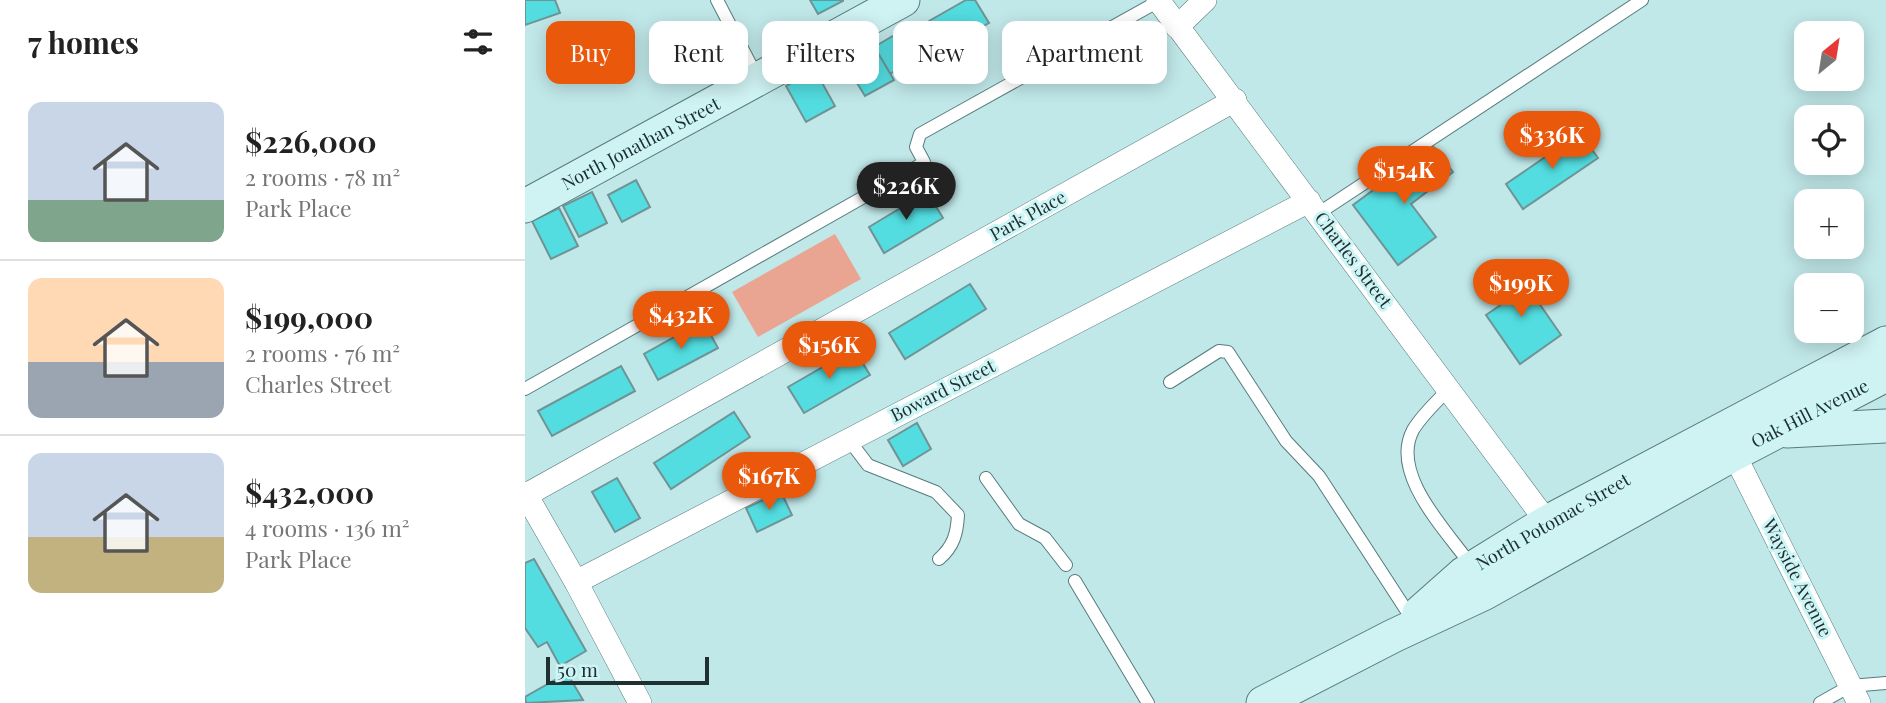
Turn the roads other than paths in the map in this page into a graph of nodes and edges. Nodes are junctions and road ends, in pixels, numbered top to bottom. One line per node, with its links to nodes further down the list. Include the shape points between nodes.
1 (716, 0): 7 (lane)
2 (903, 0): 7 (main road, North Jonathan Street)
3 (1159, 0): 6 (street, Charles Street); 14 (lane, via 920,134 916,146 924,162 920,165)
4 (1205, 0): 6 (street)
5 (1642, 0): 10 (lane)
6 (1177, 27): 8 (street, Charles Street)
7 (759, 80): 9 (main road, North Jonathan Street)
8 (1235, 100): 10 (street, Charles Street); 21 (street, Park Place)
9 (525, 206)
10 (1314, 207): 15 (street, Charles Street); 18 (street, Boward Street)
11 (1886, 343): 19 (main road, Oak Hill Avenue)
12 (1886, 375): 17 (main road, Oak Hill Avenue)
13 (1170, 382): 28 (lane, via 1219,351 1228,352 1286,441 1319,475)
14 (525, 389)
15 (1449, 389): 22 (street, Charles Street); 25 (lane, via 1412,431 1408,467 1416,490)
16 (1886, 426): 17 (main road)
17 (1776, 431): 19 (main road, Oak Hill Avenue)
18 (849, 440): 23 (lane, via 867,465 936,492 958,514 950,550); 27 (street, Boward Street)
19 (1730, 441): 22 (main road, North Potomac Street); 28 (main road, North Potomac Street, via 1483,594); 30 (street, Wayside Avenue)
20 (986, 478): 24 (lane, via 1019,524 1045,538)
21 (526, 494): 27 (street)
22 (1547, 522): 25 (main road, North Potomac Street)
23 (939, 559)
24 (1066, 565)
25 (1473, 568): 28 (main road, North Potomac Street)
26 (1076, 581): 32 (lane)
27 (576, 582): 31 (street)
28 (1403, 627): 33 (main road, North Potomac Street)
29 (1886, 683): 30 (lane)
30 (1854, 695): 34 (lane)
31 (640, 703)
32 (1149, 703)
33 (1263, 703)
34 (1820, 703)

